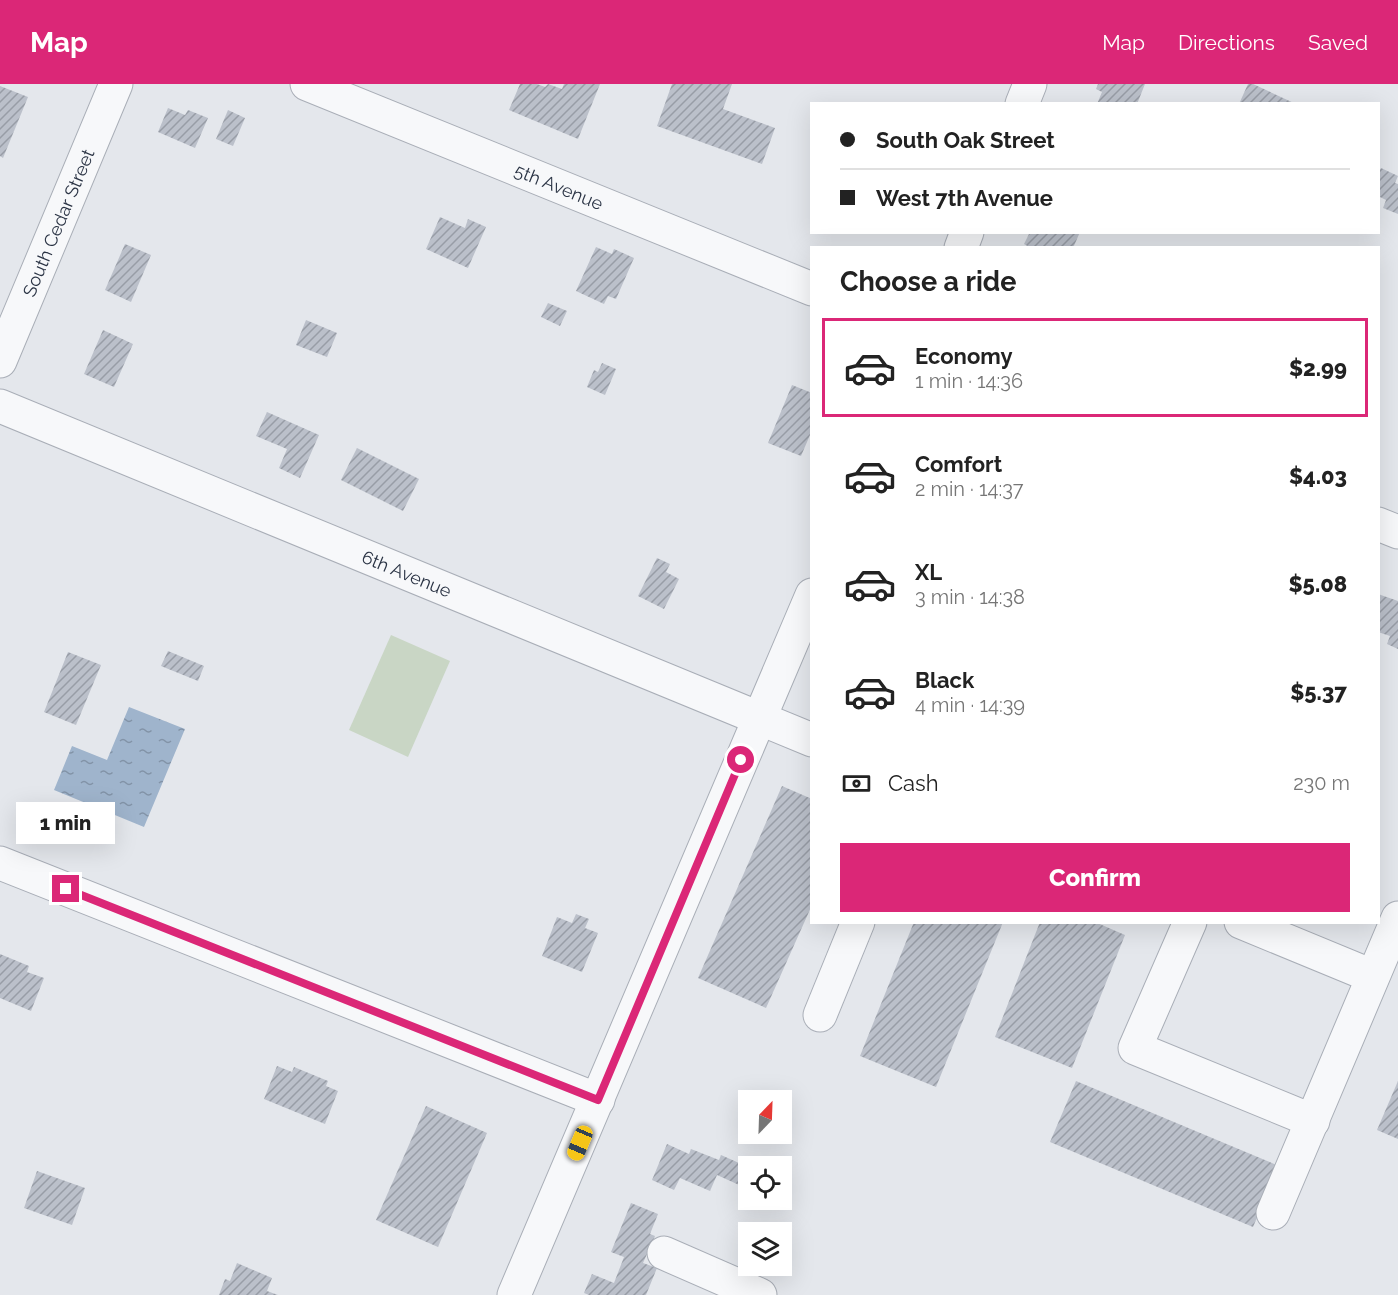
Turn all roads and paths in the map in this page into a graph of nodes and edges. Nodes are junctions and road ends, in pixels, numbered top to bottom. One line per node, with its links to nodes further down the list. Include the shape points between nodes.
1 (116, 84): 6 (street, South Cedar Street)
2 (307, 84): 5 (street, 5th Avenue)
3 (1030, 84): 4 (street)
4 (1023, 102)
5 (810, 287)
6 (0, 361)
7 (0, 406): 11 (street, 6th Avenue)
8 (1380, 525): 9 (street)
9 (1398, 532)
10 (810, 600): 11 (street)
11 (759, 718): 12 (street, 6th Avenue); 20 (street)
12 (810, 739)
13 (0, 863): 20 (street)
14 (1398, 918): 18 (street)
15 (857, 924): 19 (street)
16 (1189, 924): 21 (street, via 1135,1048)
17 (1246, 924): 18 (street)
18 (1372, 976): 21 (street)
19 (820, 1015)
20 (598, 1100): 25 (street)
21 (1313, 1121): 22 (street)
22 (1273, 1213)
23 (664, 1253): 24 (street)
24 (740, 1291)
25 (514, 1295)

